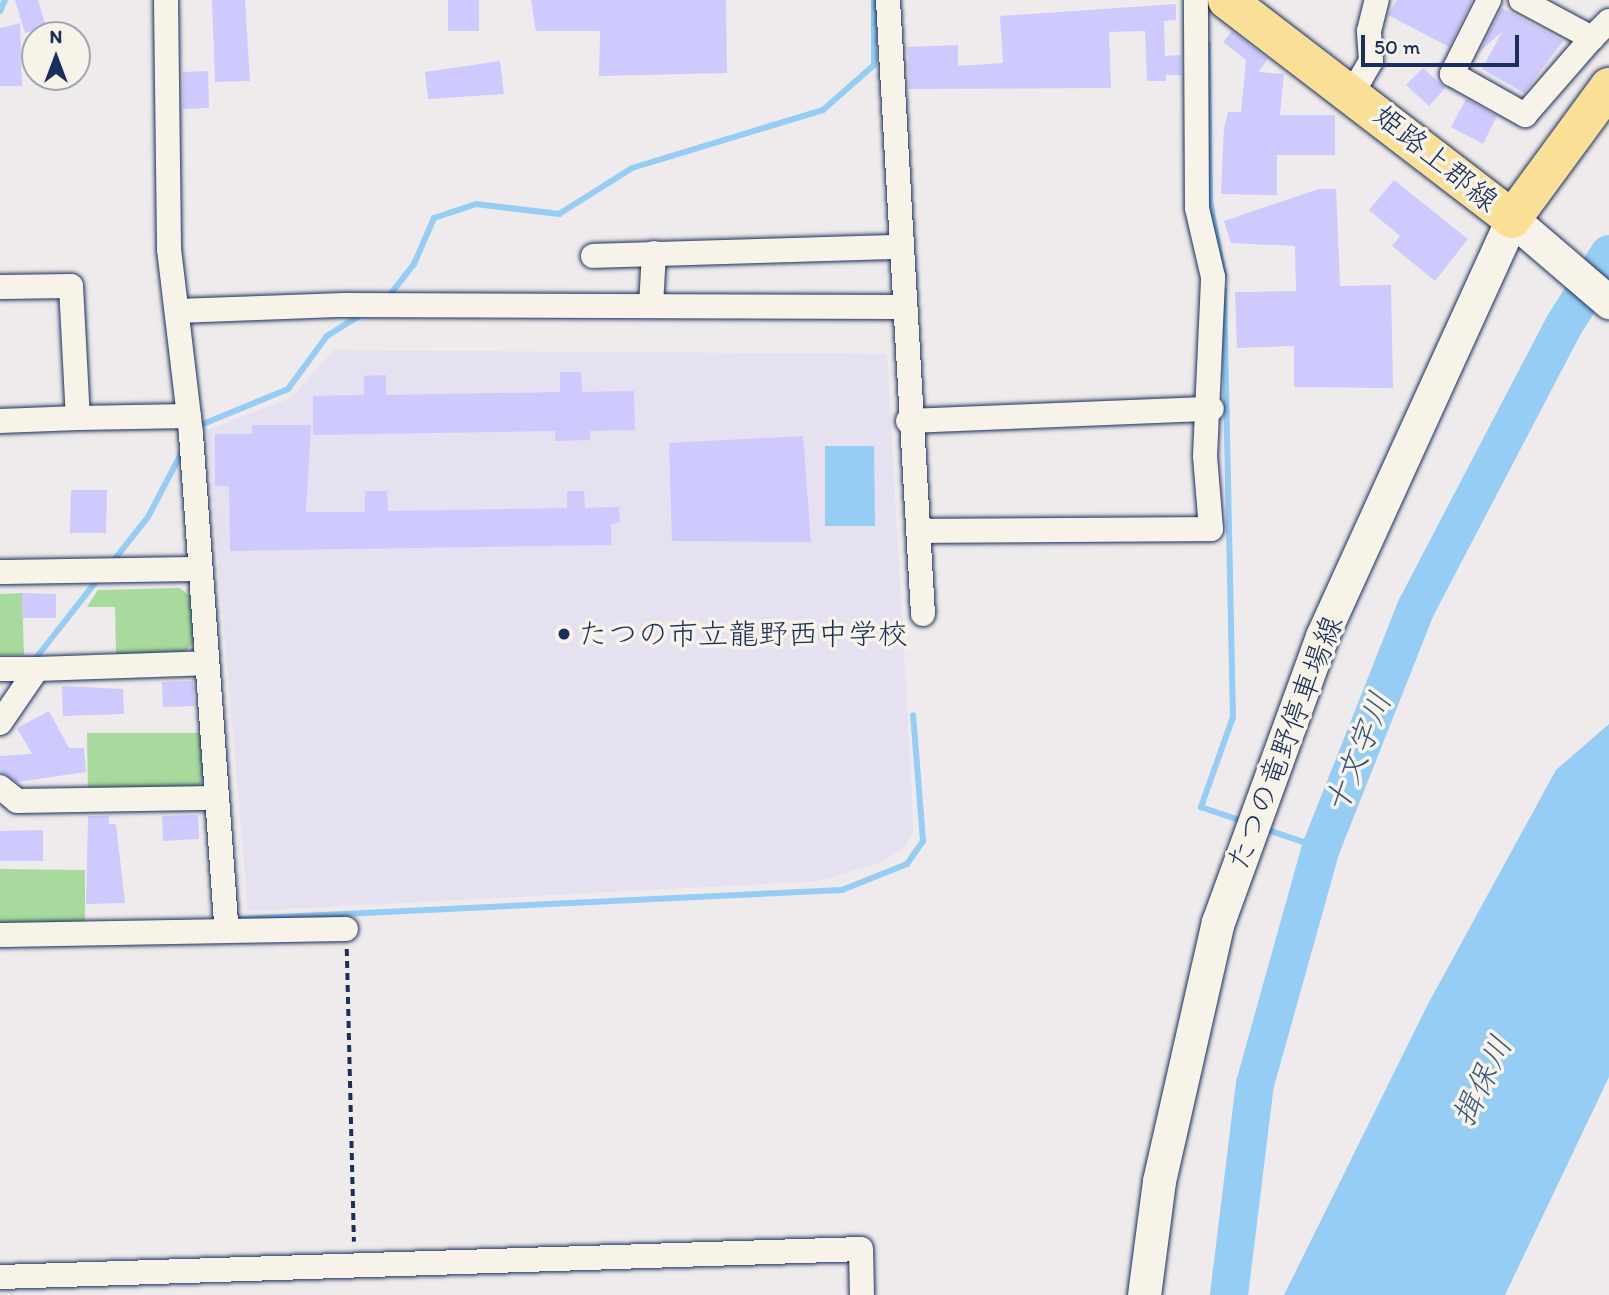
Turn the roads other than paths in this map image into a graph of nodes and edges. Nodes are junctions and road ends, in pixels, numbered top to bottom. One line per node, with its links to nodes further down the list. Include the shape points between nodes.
1 (166, 0): 19 (street, via 169,248)
2 (888, 0): 12 (street)
3 (1196, 0): 20 (street, via 1197,208 1213,276)
4 (1227, 0): 10 (main road, 姫路上郡線)
5 (1377, 0): 10 (street, via 1369,31 1371,61)
6 (1489, 0): 8 (street, via 1452,74 1525,115)
7 (1521, 0): 8 (street)
8 (1601, 29)
9 (1609, 87): 11 (main road, 姫路上郡線)
10 (1353, 92): 11 (main road, 姫路上郡線)
11 (1511, 219): 16 (main road); 40 (main road, たつの竜野停車場線, via 1322,636 1218,922 1159,1181)
12 (898, 247): 13 (street); 18 (street)
13 (654, 253): 14 (street); 17 (street)
14 (593, 256)
15 (0, 287): 22 (street, via 71,286)
16 (1609, 302)
17 (651, 305): 18 (street); 19 (street)
18 (901, 307): 24 (street)
19 (177, 311): 21 (street)
20 (1212, 409): 24 (street); 25 (street, via 1205,456 1211,529)
21 (189, 416): 22 (street); 26 (street)
22 (78, 418): 23 (street)
23 (0, 421)
24 (908, 421): 25 (street)
25 (921, 531): 28 (street)
26 (197, 569): 27 (street); 29 (street)
27 (0, 572)
28 (923, 614)
29 (205, 663): 30 (street); 34 (street)
30 (37, 668): 31 (street); 32 (street)
31 (0, 669)
32 (0, 723)
33 (0, 787): 34 (street, via 17,801)
34 (216, 798): 36 (street)
35 (346, 929): 36 (street)
36 (227, 932): 37 (street)
37 (0, 935)
38 (0, 1277): 39 (street, via 861,1249)
39 (862, 1295)
40 (1144, 1295)

